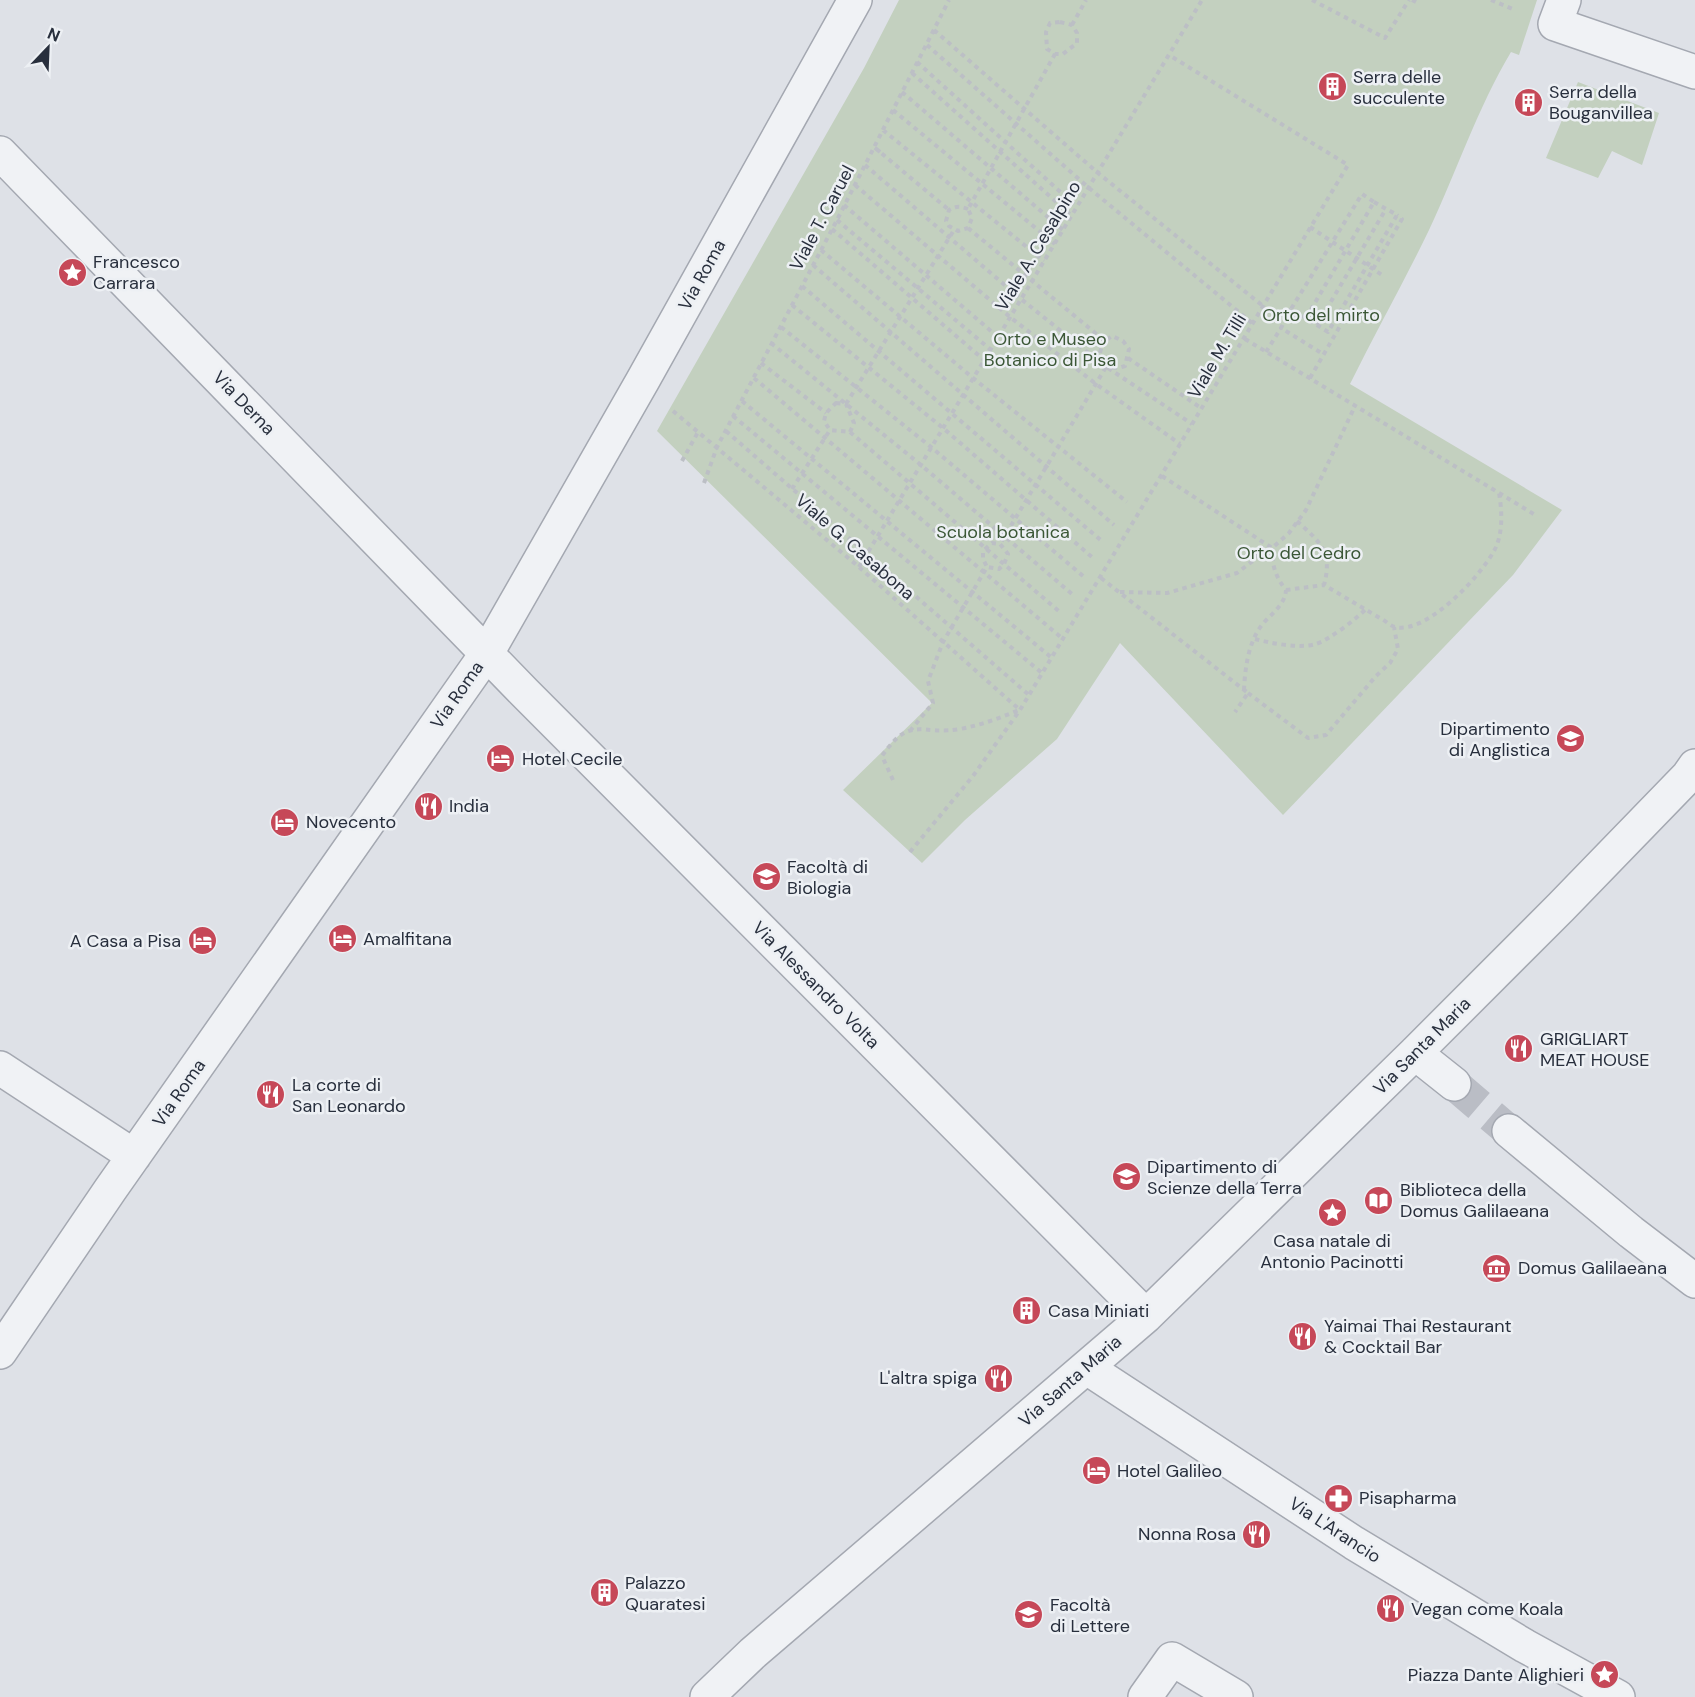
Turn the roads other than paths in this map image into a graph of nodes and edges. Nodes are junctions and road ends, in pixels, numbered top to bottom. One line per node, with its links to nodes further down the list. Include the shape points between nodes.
1 (855, 0): 5 (street, Via Roma)
2 (1560, 12): 3 (street)
3 (1695, 72)
4 (0, 153): 5 (street, Via Derna)
5 (487, 653): 11 (street, Via Roma); 13 (street, Via Alessandro Volta)
6 (1695, 766): 7 (street, Via Santa Maria)
7 (1415, 1053): 9 (street); 13 (street, Via Santa Maria)
8 (0, 1068): 11 (street)
9 (1454, 1084)
10 (1509, 1131): 12 (street)
11 (134, 1156): 14 (street, Via Roma)
12 (1695, 1281)
13 (1146, 1316): 15 (street, Via Santa Maria)
14 (0, 1352)
15 (1087, 1368): 16 (street, Via Santa Maria, via 753,1653); 19 (street, Via L'Arancio, via 1354,1544)
16 (707, 1697)
17 (1145, 1697): 18 (street, via 1172,1659)
18 (1236, 1697)
19 (1618, 1697)

